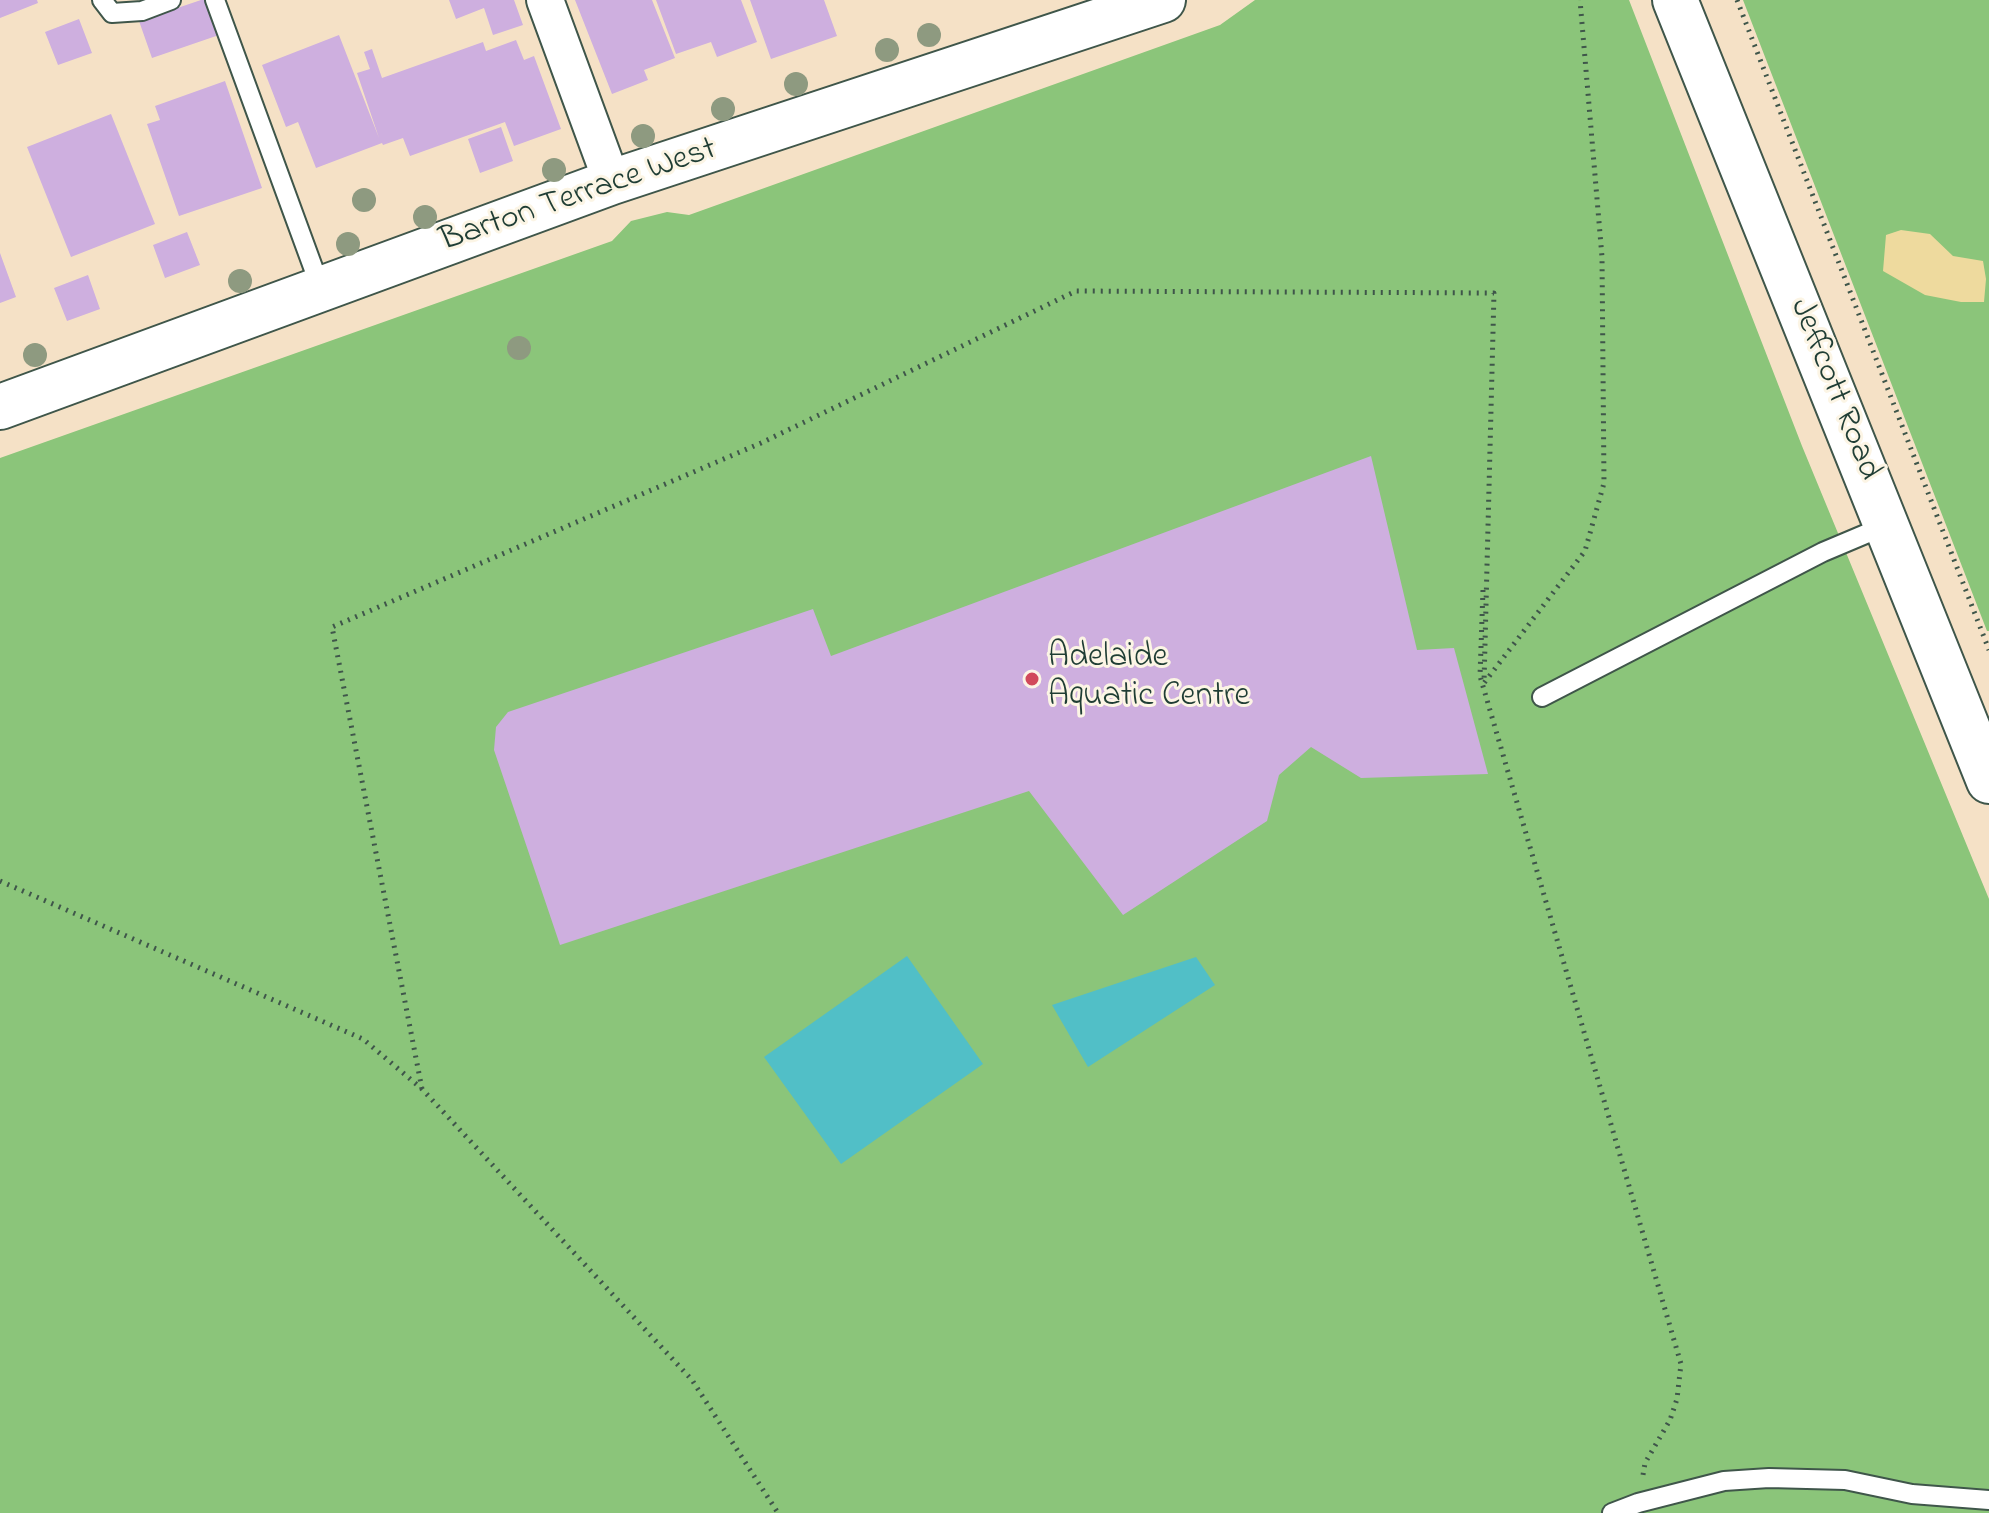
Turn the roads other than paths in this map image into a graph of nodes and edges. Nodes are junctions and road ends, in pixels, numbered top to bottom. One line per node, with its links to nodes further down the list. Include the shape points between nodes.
1 (102, 0): 2 (lane, via 112,13 142,11)
2 (171, 0)
3 (215, 0): 8 (lane)
4 (545, 0): 7 (street)
5 (1163, 0): 7 (street, Barton Terrace West)
6 (1675, 0): 10 (street, Jeffcott Road)
7 (612, 182): 8 (street, Barton Terrace West)
8 (321, 289): 9 (street, Barton Terrace West)
9 (0, 407)
10 (1887, 525): 11 (lane, via 1823,552); 12 (street, Jeffcott Road)
11 (1542, 697)
12 (1989, 781)
13 (1989, 1500): 14 (lane, via 1921,1495 1845,1480 1769,1478 1724,1481)
14 (1612, 1513)

